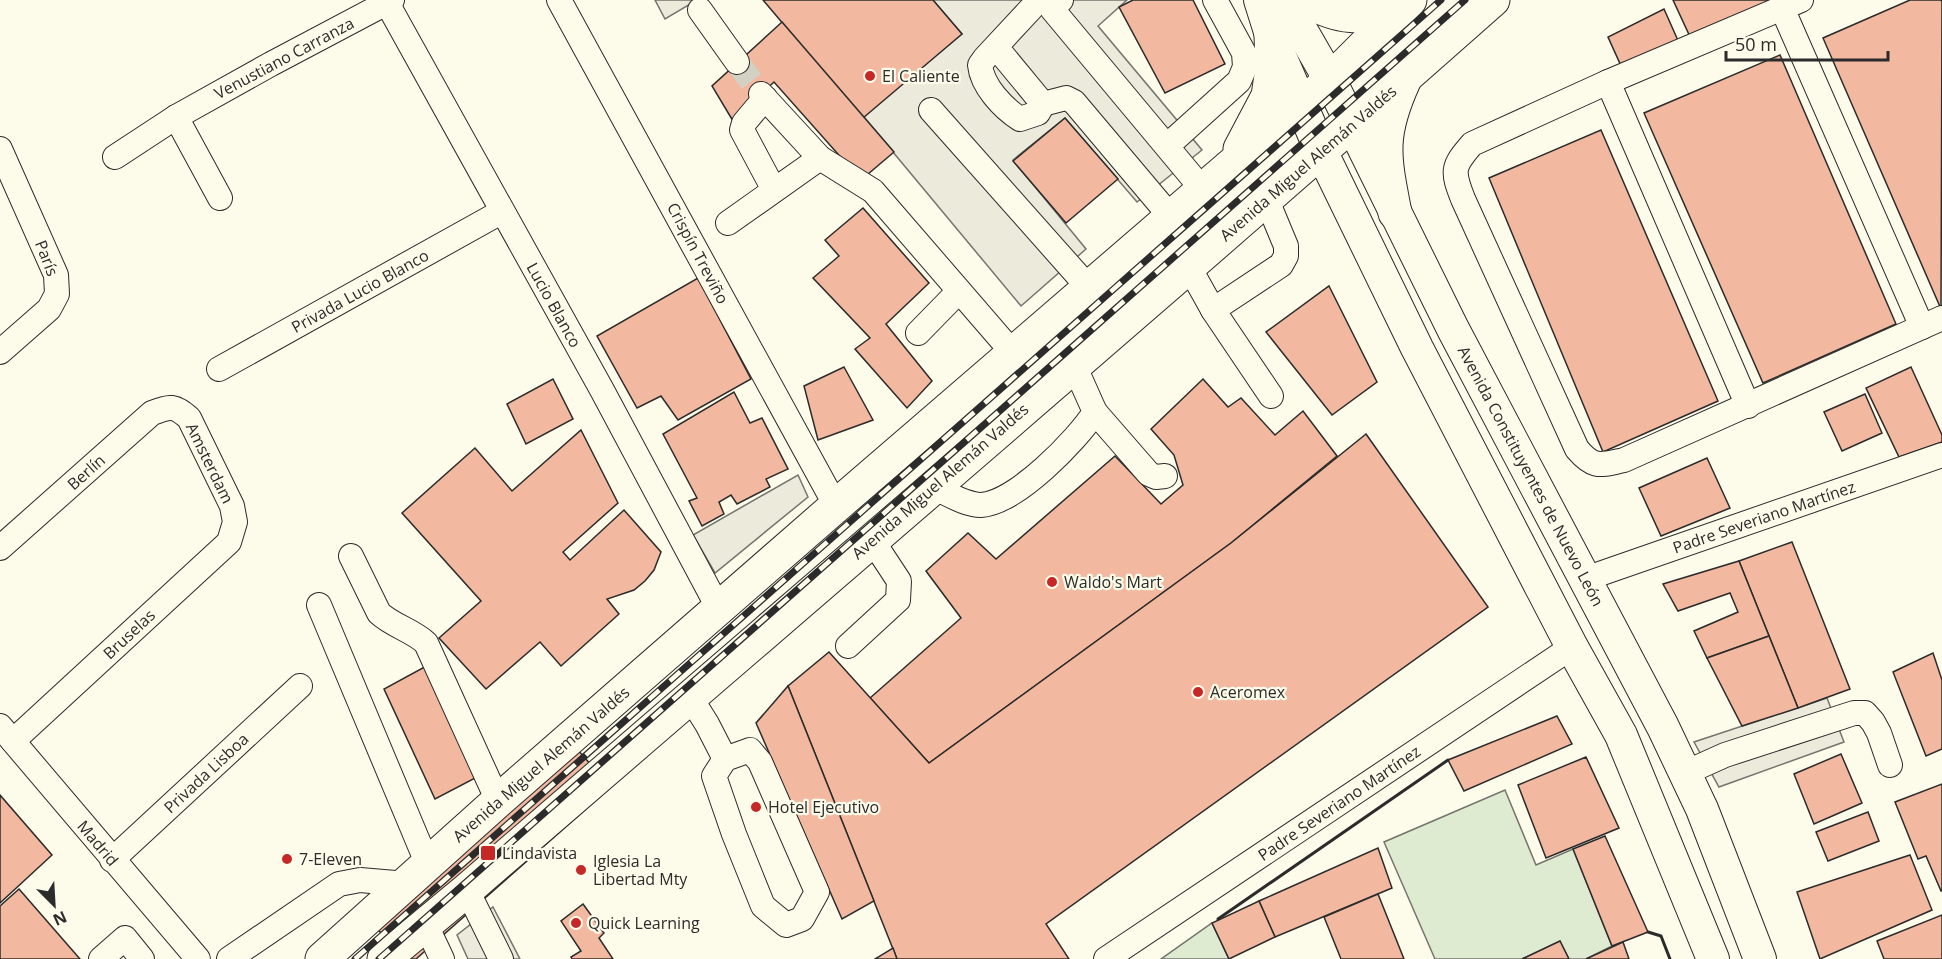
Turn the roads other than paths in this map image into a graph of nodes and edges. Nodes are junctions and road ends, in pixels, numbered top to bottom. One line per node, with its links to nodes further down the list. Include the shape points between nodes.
1 (559, 0): 52 (street, Crispín Treviño)
2 (1215, 0): 21 (street, via 1244,53 1245,67 1239,81)
3 (1260, 0): 12 (main road)
4 (1284, 0): 15 (main road, Avenida Constituyentes de Nuevo León)
5 (1305, 0): 10 (highway, via 1334,14 1364,17)
6 (1493, 0): 14 (highway, Avenida Miguel Alemán Valdés)
7 (390, 2): 19 (street, Venustiano Carranza); 31 (street, Lucio Blanco)
8 (1049, 2): 21 (street); 33 (street, via 980,65 985,82 1011,114 1020,119 1038,113 1043,104 1065,98 1074,102)
9 (1792, 4): 16 (street); 39 (street)
10 (1405, 5): 15 (highway, Avenida Miguel Alemán Valdés)
11 (700, 10): 13 (street)
12 (1271, 35): 17 (main road); 26 (highway, via 1268,96)
13 (738, 62)
14 (1406, 77): 20 (highway, Avenida Miguel Alemán Valdés); 32 (highway, via 1385,136 1385,165)
15 (1330, 80): 17 (highway, Avenida Miguel Alemán Valdés); 20 (main road, Avenida Constituyentes de Nuevo León)
16 (1608, 82): 46 (street); 46 (street, via 1472,144 1456,162 1456,181 1463,199 1577,449 1587,461 1601,465 1623,460)
17 (1302, 105): 23 (main road); 26 (highway, Avenida Miguel Alemán Valdés)
18 (931, 110): 36 (street)
19 (176, 117): 24 (street, Venustiano Carranza); 29 (street)
20 (1352, 125): 23 (highway, Avenida Miguel Alemán Valdés); 32 (main road, Avenida Constituyentes de Nuevo León)
21 (1167, 146): 28 (street)
22 (0, 148): 41 (street, París, via 56,275 57,294 50,309)
23 (1321, 151): 30 (highway, Avenida Miguel Alemán Valdés); 61 (main road, via 1417,348)
24 (115, 157)
25 (820, 158): 27 (street); 27 (street, via 763,96 742,130); 37 (street, via 873,192)
26 (1232, 165): 28 (highway, Avenida Miguel Alemán Valdés)
27 (774, 189): 34 (street)
28 (1203, 190): 33 (highway, Avenida Miguel Alemán Valdés)
29 (220, 198)
30 (1266, 198): 35 (highway, Avenida Miguel Alemán Valdés); 38 (street, via 1286,246 1286,256 1281,265)
31 (501, 212): 44 (street, Privada Lucio Blanco); 59 (street, Lucio Blanco)
32 (1395, 213): 57 (main road, Avenida Constituyentes de Nuevo León)
33 (1171, 217): 36 (highway, Avenida Miguel Alemán Valdés)
34 (728, 223)
35 (1189, 267): 38 (street); 43 (highway, Avenida Miguel Alemán Valdés)
36 (1089, 288): 42 (highway, Avenida Miguel Alemán Valdés)
37 (959, 291): 40 (street); 42 (street)
38 (1213, 310): 45 (street)
39 (1932, 322): 46 (street)
40 (918, 333)
41 (0, 352)
42 (1013, 353): 52 (highway, Avenida Miguel Alemán Valdés)
43 (1074, 365): 48 (street); 51 (highway, Avenida Miguel Alemán Valdés)
44 (219, 369)
45 (1271, 396)
46 (1748, 406)
47 (177, 408): 53 (street, Amsterdam, via 189,418 232,506); 55 (street, Berlín, via 166,407 152,413)
48 (1095, 412): 50 (street, via 1149,474); 51 (street, via 1073,441 1004,499 981,505)
49 (1942, 455): 57 (street, Padre Severiano Martínez)
50 (1165, 476)
51 (933, 487): 54 (highway, Avenida Miguel Alemán Valdés)
52 (836, 506): 59 (highway, Avenida Miguel Alemán Valdés)
53 (235, 522): 64 (street, Bruselas, via 229,542)
54 (872, 540): 60 (street, via 898,582 898,600); 63 (highway, Avenida Miguel Alemán Valdés)
55 (0, 548)
56 (351, 556): 68 (street, via 379,613 426,643)
57 (1585, 579): 67 (main road, Avenida Constituyentes de Nuevo León)
58 (319, 605): 70 (street)
59 (719, 609): 68 (highway, Avenida Miguel Alemán Valdés)
60 (848, 646)
61 (1572, 647): 81 (street, Padre Severiano Martínez); 82 (main road, via 1621,735)
62 (300, 686): 69 (street, Privada Lisboa)
63 (690, 697): 65 (street); 71 (highway, Avenida Miguel Alemán Valdés)
64 (7, 734): 69 (street, Madrid)
65 (725, 759): 65 (street, via 714,776 763,906 786,925 802,919 817,892 760,762 750,750)
66 (1890, 765): 67 (street, via 1873,722 1865,713 1854,713 1725,755)
67 (1685, 773): 83 (main road, Avenida Constituyentes de Nuevo León)
68 (498, 801): 70 (highway, Avenida Miguel Alemán Valdés); 72 (highway, via 498,826 424,902)
69 (112, 860): 76 (street, Madrid)
70 (418, 874): 77 (street, via 339,884); 78 (highway, Avenida Miguel Alemán Valdés)
71 (467, 890): 72 (highway, Avenida Miguel Alemán Valdés); 80 (street)
72 (426, 925): 73 (highway, Avenida Miguel Alemán Valdés); 79 (street)
73 (383, 957)
74 (100, 959): 75 (street, via 125,938)
75 (142, 959)
76 (198, 959)
77 (228, 959)
78 (321, 959)
79 (442, 959)
80 (501, 959)
81 (1106, 959)
82 (1713, 959)
83 (1760, 959)

